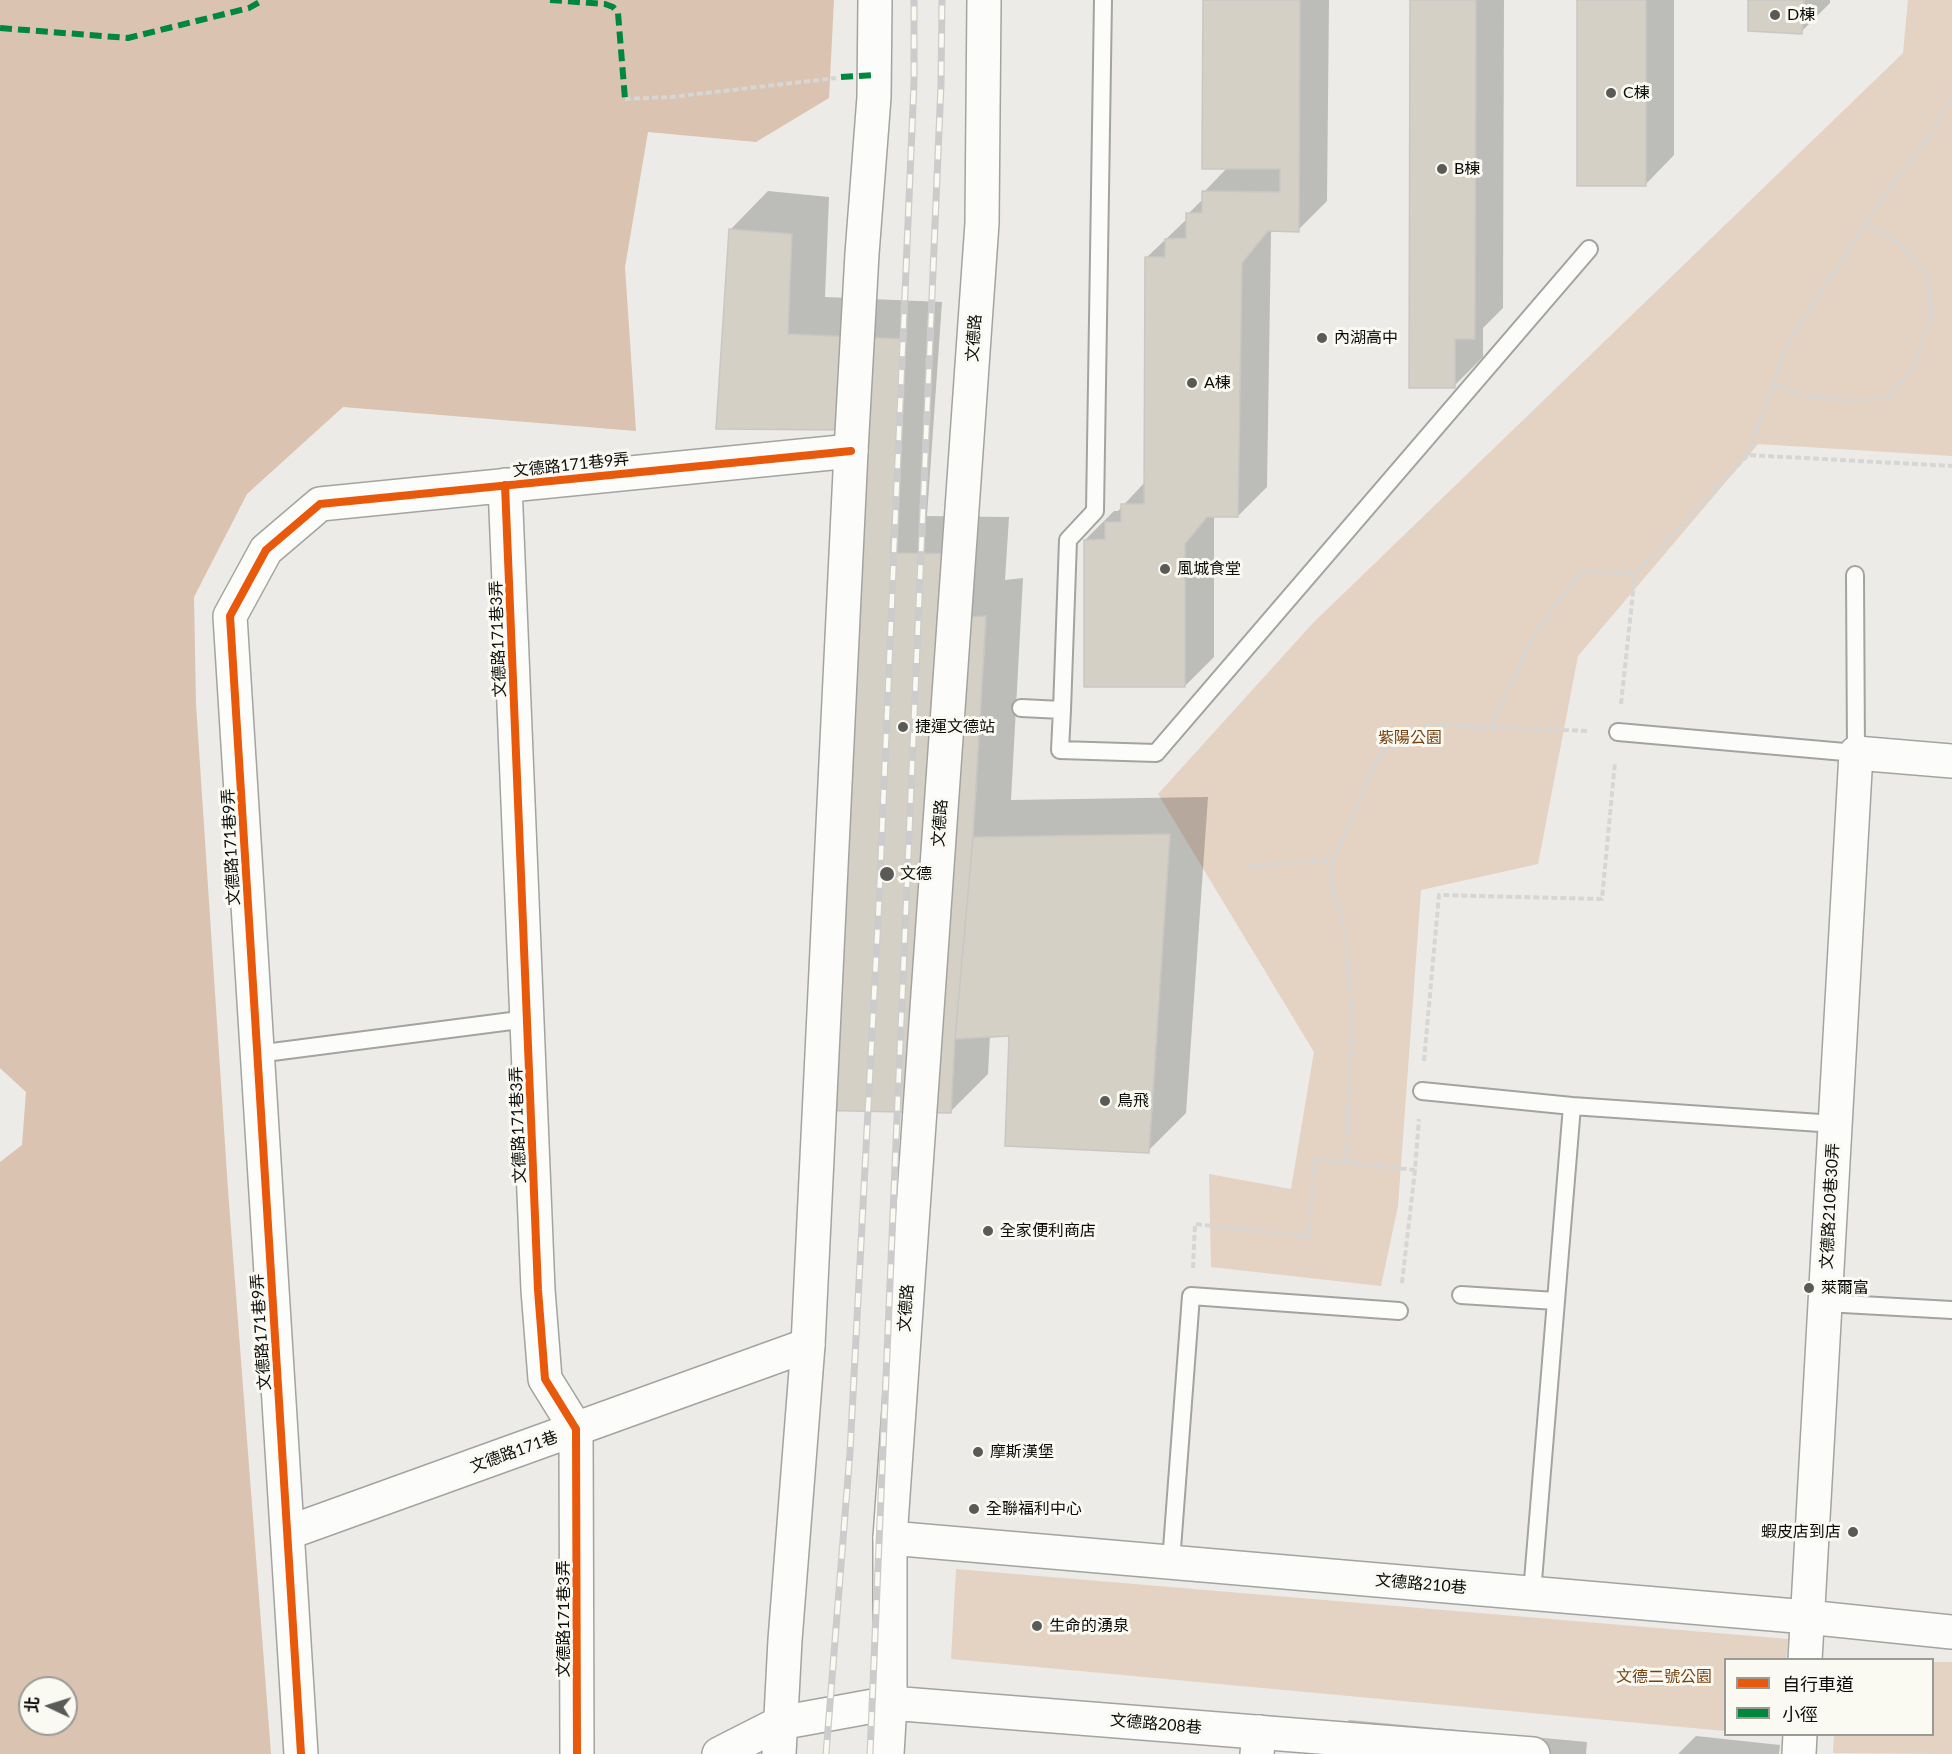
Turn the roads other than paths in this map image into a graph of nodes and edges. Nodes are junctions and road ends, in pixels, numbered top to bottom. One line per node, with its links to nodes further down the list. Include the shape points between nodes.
1 (875, 0): 5 (street, via 874,97)
2 (984, 0): 26 (street, 文德路, via 982,223)
3 (1103, 0): 9 (lane, via 1095,511 1068,540)
4 (1589, 249): 9 (lane, via 1156,753 1060,750)
5 (851, 451): 6 (street, 文德路171巷9弄); 23 (street)
6 (505, 486): 13 (street, 文德路171巷3弄); 14 (street, 文德路171巷9弄, via 320,504 266,550 230,616)
7 (1855, 575): 11 (lane)
8 (1021, 708): 9 (lane)
9 (1062, 711)
10 (1618, 732): 11 (lane)
11 (1856, 753): 12 (street); 17 (street, 文德路210巷30弄)
12 (1952, 762)
13 (527, 1019): 14 (lane); 24 (street, 文德路171巷3弄, via 545,1379)
14 (257, 1054): 25 (street, 文德路171巷9弄)
15 (1422, 1091): 16 (lane)
16 (1572, 1106): 17 (lane); 19 (lane)
17 (1835, 1124): 20 (street, 文德路210巷30弄)
18 (1461, 1295): 19 (lane)
19 (1556, 1301): 28 (lane)
20 (1825, 1303): 21 (lane); 29 (street, 文德路210巷30弄)
21 (1952, 1310)
22 (1399, 1311): 27 (lane, via 1191,1296)
23 (808, 1345): 24 (street, 文德路171巷); 34 (street)
24 (576, 1429): 25 (street, 文德路171巷); 37 (street, 文德路171巷3弄)
25 (287, 1533): 36 (street, 文德路171巷9弄)
26 (890, 1538): 27 (street, 文德路210巷); 32 (street, 文德路)
27 (1171, 1562): 28 (street, 文德路210巷)
28 (1532, 1593): 29 (street, 文德路210巷)
29 (1807, 1617): 30 (street, 文德路210巷); 31 (street, 文德路210巷30弄)
30 (1952, 1632)
31 (1805, 1658)
32 (890, 1703): 34 (street, 文德路208巷); 35 (street, 文德路208巷); 39 (street, 文德路)
33 (1800, 1736): 41 (street)
34 (779, 1738): 38 (street, 文德路208巷)
35 (1258, 1743): 40 (street, 文德路208巷)
36 (301, 1754)
37 (577, 1754)
38 (719, 1754)
39 (886, 1754)
40 (1533, 1754)
41 (1799, 1754)

